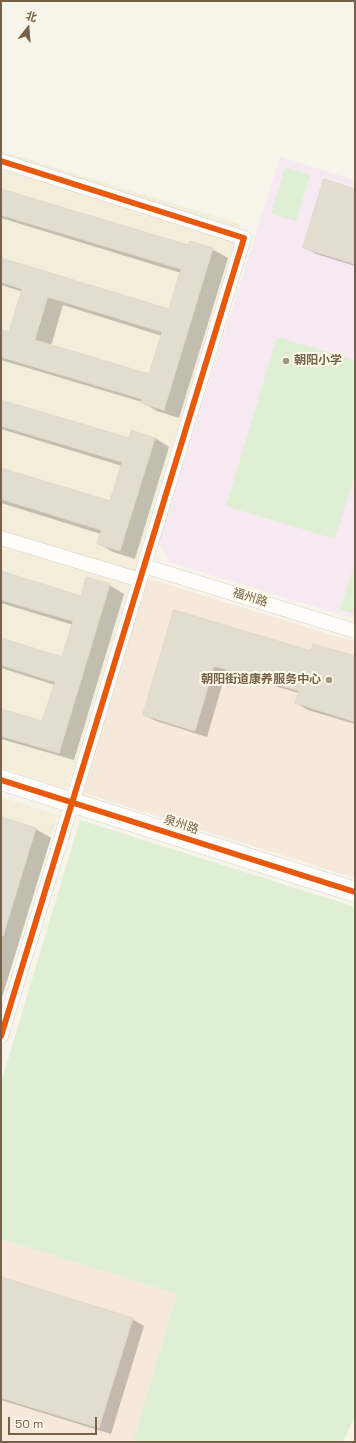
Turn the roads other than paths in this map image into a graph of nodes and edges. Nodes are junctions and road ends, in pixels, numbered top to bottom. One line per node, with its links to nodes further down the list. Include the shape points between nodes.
1 (1, 161): 3 (street, via 244,238)
2 (1, 538): 4 (street)
3 (144, 566): 4 (street); 5 (street, 福州路)
4 (140, 580): 7 (street)
5 (355, 630)
6 (1, 780): 7 (street, 泉州路)
7 (72, 802): 8 (street, 泉州路); 9 (street)
8 (355, 892)
9 (1, 1036)

